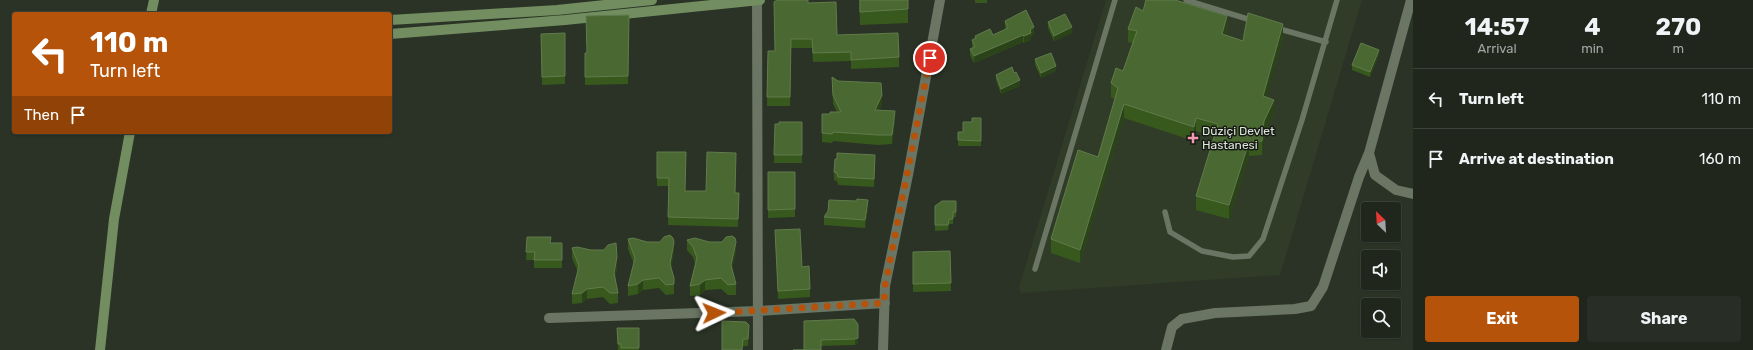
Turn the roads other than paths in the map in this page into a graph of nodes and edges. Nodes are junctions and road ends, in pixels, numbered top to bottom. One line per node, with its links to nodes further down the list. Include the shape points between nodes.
1 (154, 0): 9 (main road)
2 (652, 0): 10 (main road, via 556,10)
3 (759, 0): 13 (main road, via 565,20); 21 (street)
4 (940, 0): 20 (street, via 885,286)
5 (1115, 0): 19 (lane)
6 (1186, 0): 11 (lane)
7 (1337, 0): 14 (lane)
8 (1411, 0): 16 (street)
9 (151, 12)
10 (392, 20)
11 (1258, 22)
12 (1273, 27): 14 (lane)
13 (392, 34)
14 (1326, 42): 18 (lane, via 1263,239 1249,256 1233,257 1202,251 1170,232)
15 (130, 134): 23 (main road, via 114,219)
16 (1369, 153): 17 (street, via 1374,175 1396,190); 26 (street, via 1323,287 1311,306 1215,313 1182,319 1172,328)
17 (1413, 194)
18 (1165, 212)
19 (1035, 269)
20 (884, 303): 21 (street); 25 (street)
21 (759, 311): 22 (street); 24 (street)
22 (549, 318)
23 (100, 350)
24 (758, 350)
25 (883, 350)
26 (1166, 350)

